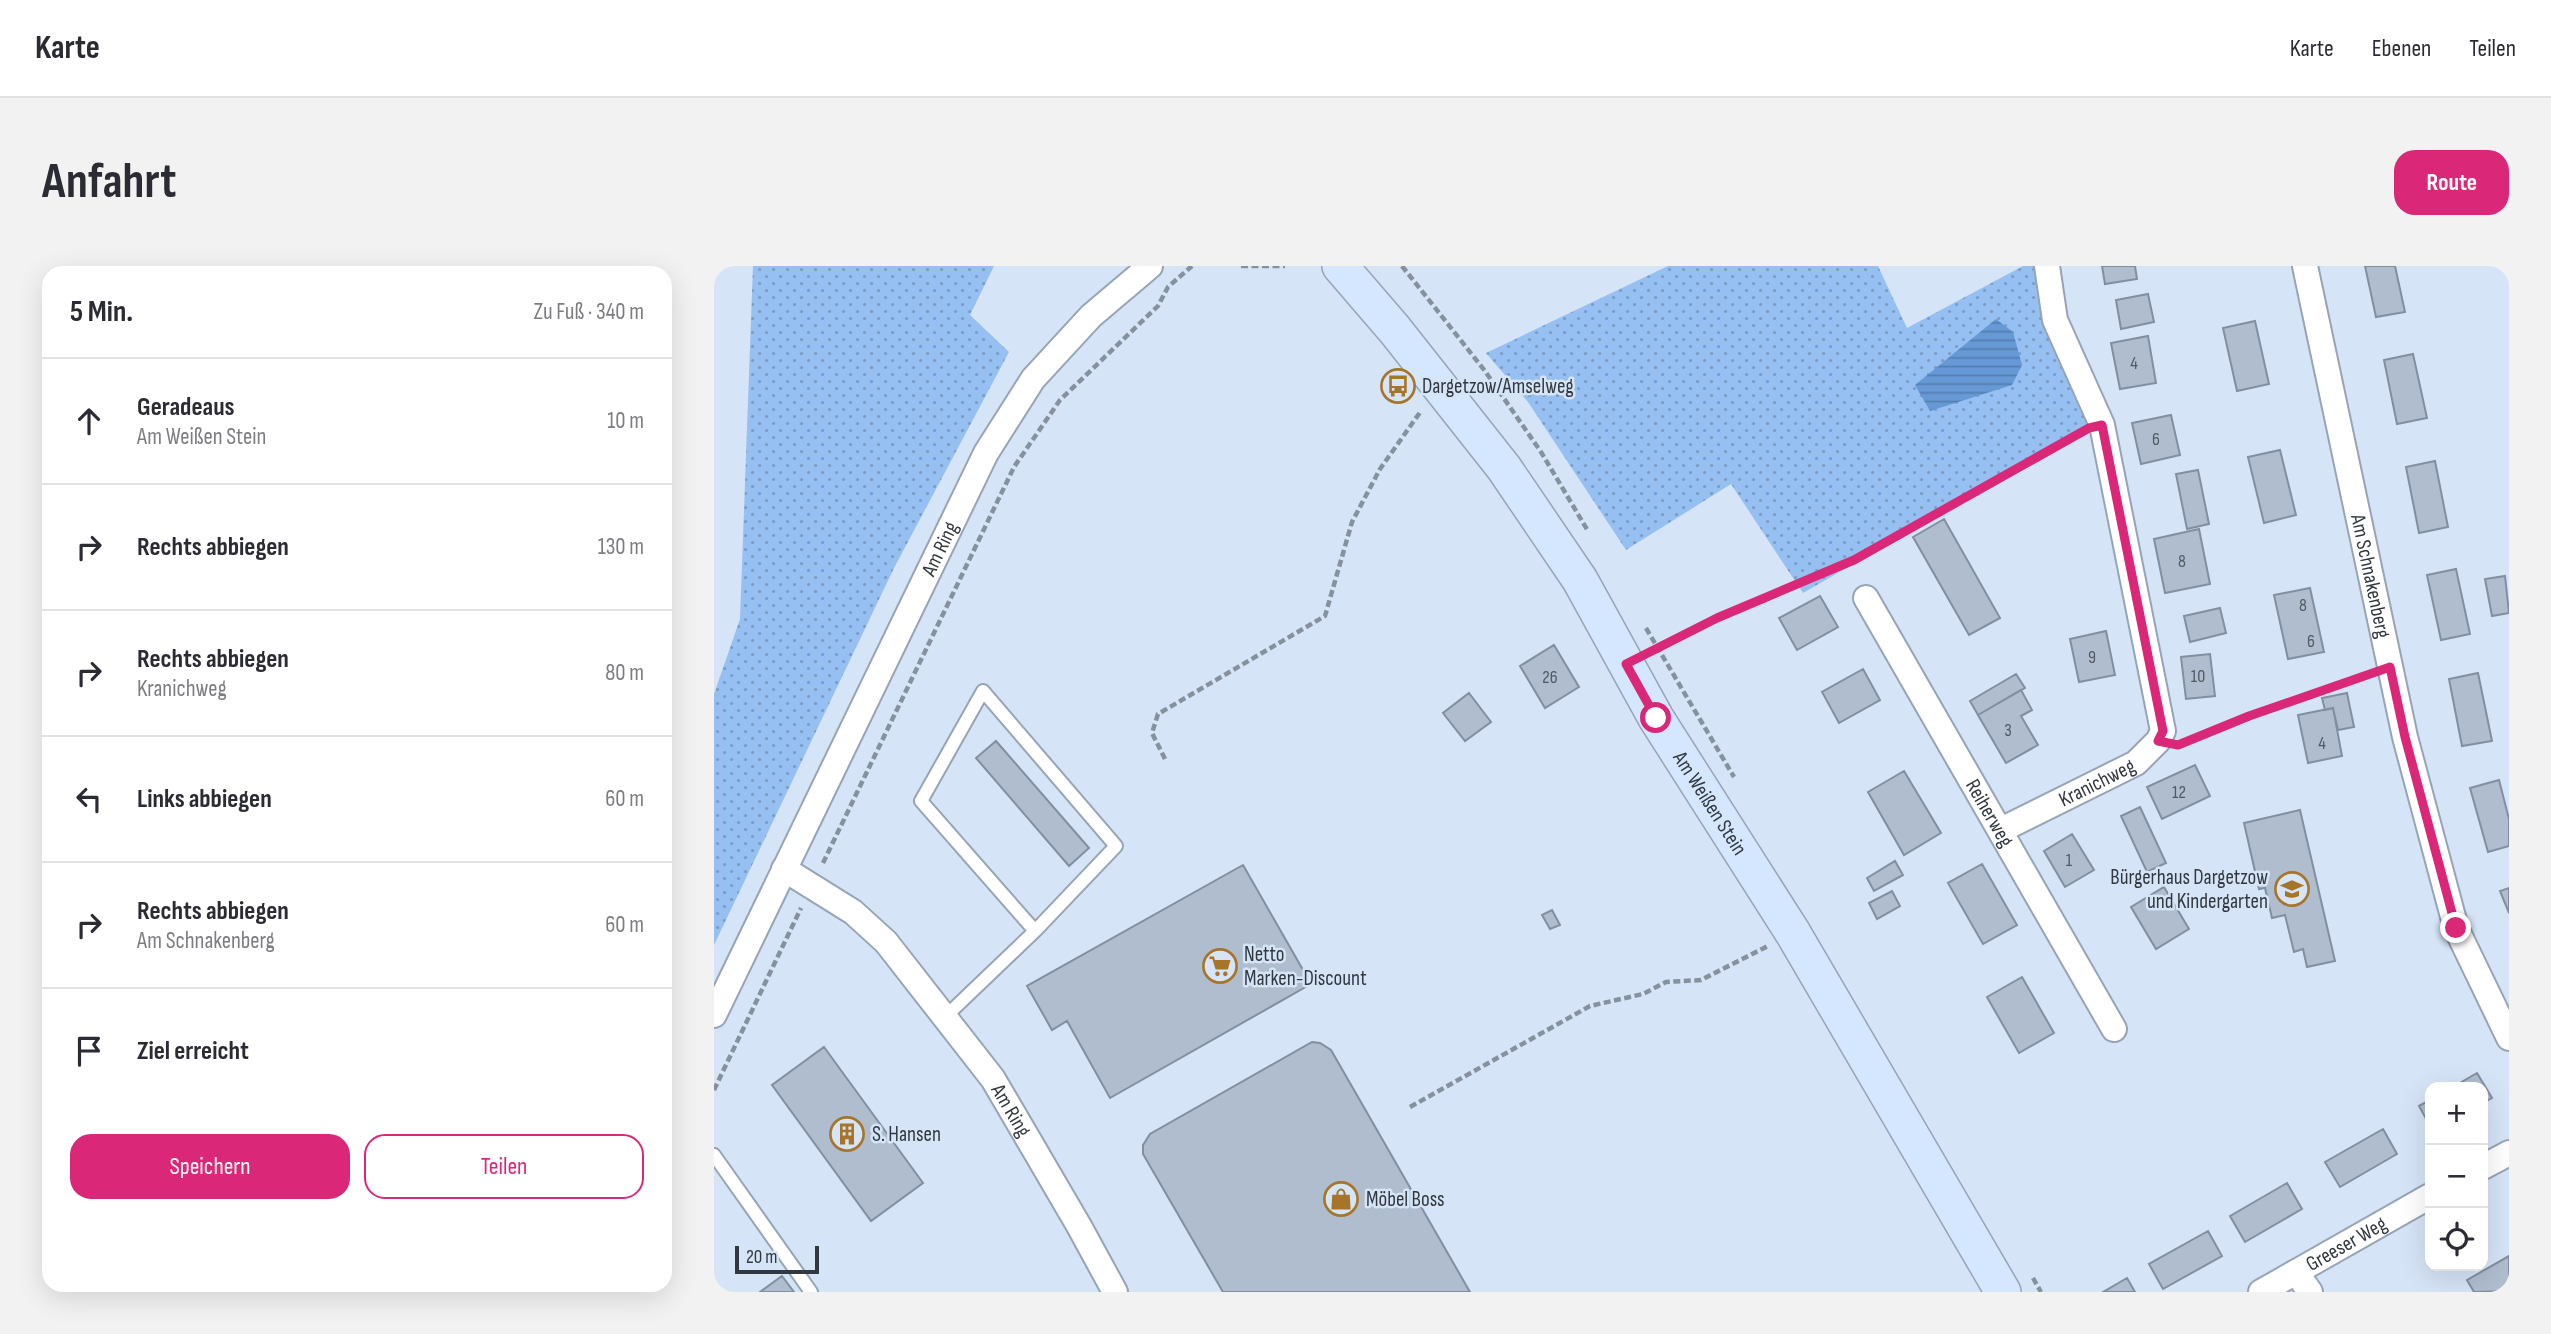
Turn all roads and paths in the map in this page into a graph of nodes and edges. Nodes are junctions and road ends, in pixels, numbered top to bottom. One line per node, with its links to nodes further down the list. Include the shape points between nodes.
1 (1150, 266): 16 (street, Am Ring, via 1091,316 1033,379 986,453)
2 (1192, 266): 17 (path, via 1168,287 1158,306 1060,400 1014,467)
3 (1241, 266): 4 (path)
4 (1285, 266)
5 (1340, 266): 11 (street, Am Weißen Stein, via 1504,468 1580,580)
6 (2048, 266): 9 (street, via 2055,320)
7 (2305, 266): 12 (street, Am Schnakenberg)
8 (1427, 404): 14 (path, via 1380,469 1352,522 1325,615 1158,714 1152,733)
9 (2102, 425): 11 (path, via 2089,428 1854,560 1717,618); 13 (street, via 2163,731)
10 (1866, 598): 15 (street, Reiherweg)
11 (1626, 664): 19 (street, Am Weißen Stein)
12 (2390, 667): 13 (path, via 2178,745); 23 (street, Am Schnakenberg, via 2456,928)
13 (2158, 741): 15 (street, Kranichweg, via 2136,763)
14 (1165, 760)
15 (2001, 830): 22 (street, Reiherweg)
16 (784, 869): 17 (street, Am Ring); 20 (street, Am Ring)
17 (812, 886): 21 (street, Am Ring, via 853,912 886,942); 24 (path)
18 (1035, 931): 18 (lane, via 1116,846 983,691 922,801); 21 (lane)
19 (1793, 933): 25 (path, via 1701,980 1667,982 1643,994 1590,1006); 33 (street, Am Weißen Stein)
20 (714, 1015)
21 (945, 1017): 32 (street, Am Ring, via 992,1079)
22 (2114, 1029)
23 (2509, 1038)
24 (714, 1090)
25 (1410, 1107)
26 (2509, 1153): 28 (street)
27 (714, 1155): 31 (lane)
28 (2488, 1164)
29 (2425, 1199): 30 (street, Greeser Weg)
30 (2303, 1282): 34 (street, Greeser Weg)
31 (811, 1292)
32 (1115, 1292)
33 (2003, 1292)
34 (2261, 1292)

